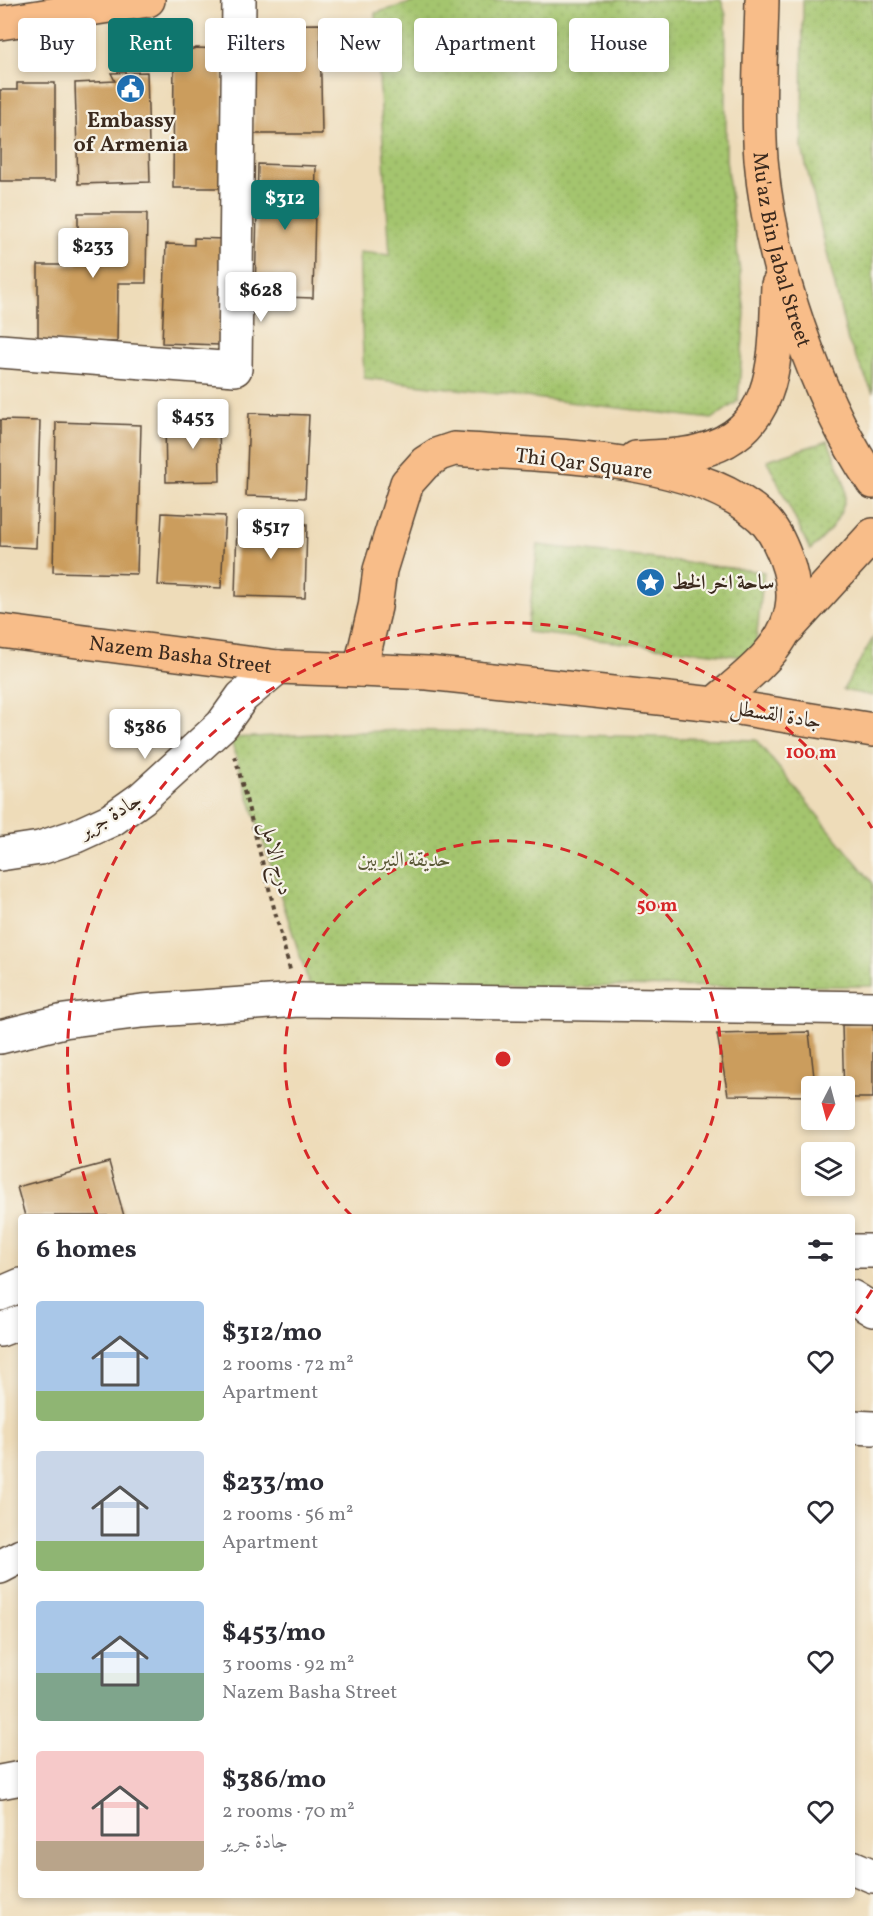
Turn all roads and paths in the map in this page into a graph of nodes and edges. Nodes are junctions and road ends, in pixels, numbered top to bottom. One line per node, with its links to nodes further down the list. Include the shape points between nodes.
1 (148, 0): 4 (main road)
2 (239, 0): 6 (street, via 235,369)
3 (759, 5): 5 (main road, Mu'az Bin Jabal Street, via 761,159)
4 (0, 23)
5 (779, 268): 7 (main road, via 775,354 767,394 745,431 700,451); 8 (main road, Mu'az Bin Jabal Street, via 832,409)
6 (0, 351)
7 (603, 461): 10 (main road, Thi Qar Square, via 705,485 737,499 762,517 780,541 790,570 792,600); 13 (main road, Thi Qar Square, via 454,449 425,463 411,477 380,570)
8 (873, 483)
9 (873, 535): 10 (main road)
10 (788, 628): 14 (main road, Thi Qar Square, via 773,651)
11 (0, 631): 12 (main road, Nazem Basha Street)
12 (279, 667): 13 (main road, Nazem Basha Street); 15 (street, جادة جرير, via 242,697)
13 (360, 670): 14 (main road, via 428,673)
14 (714, 704): 16 (main road, جادة القسطل)
15 (222, 725): 17 (street, جادة جرير, via 142,798 111,820 40,848); 18 (path, درج الامل, via 230,738)
16 (873, 730)
17 (0, 854)
18 (298, 1000): 19 (street); 20 (street, via 64,1020)
19 (873, 1008)
20 (0, 1037)
21 (855, 1251): 22 (street)
22 (873, 1251)
23 (18, 1286): 26 (street)
24 (855, 1288): 25 (street)
25 (873, 1291)
26 (0, 1294)
27 (855, 1299): 28 (street)
28 (873, 1310)
29 (18, 1323): 30 (street)
30 (0, 1330)
31 (855, 1427): 32 (street)
32 (873, 1428)
33 (18, 1558): 34 (street)
34 (0, 1567)
35 (18, 1779): 36 (street)
36 (0, 1782)
37 (855, 1868): 38 (street)
38 (873, 1876)

